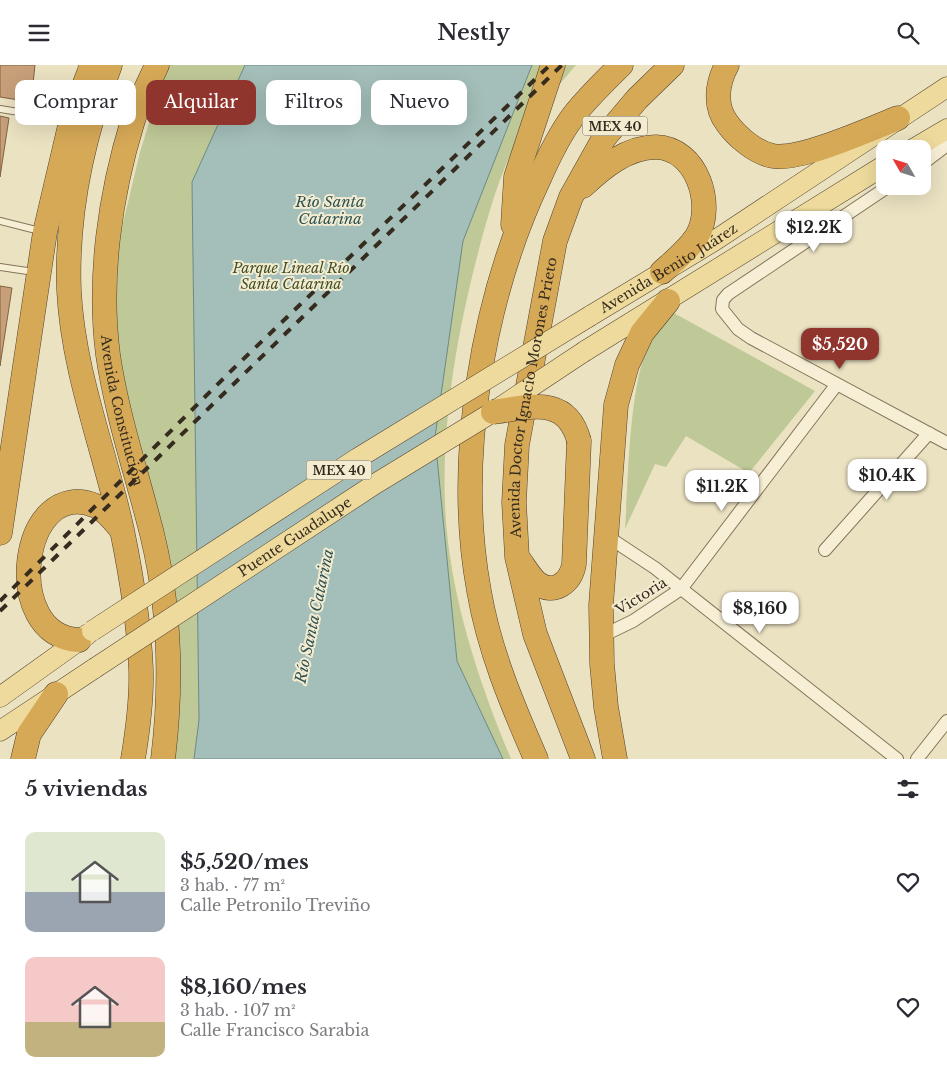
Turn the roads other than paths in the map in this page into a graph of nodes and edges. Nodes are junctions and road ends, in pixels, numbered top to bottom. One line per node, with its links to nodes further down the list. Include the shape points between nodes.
1 (92, 65): 20 (highway, via 72,117)
2 (110, 65): 32 (highway, Avenida Constitución, via 92,121 77,188 69,257 69,291 87,394)
3 (157, 65): 46 (highway, Avenida Constitución, via 134,119 115,192 107,246 105,297 108,353 116,403 152,536 164,601 168,696)
4 (553, 65): 21 (highway, via 516,177)
5 (620, 65): 21 (highway, MEX 40, via 574,115 552,149)
6 (672, 65): 18 (highway, Avenida Doctor Ignacio Morones Prieto / MEX 40, via 604,138)
7 (727, 65): 11 (highway, via 718,91 725,121 756,150 773,156 812,151)
8 (947, 87): 11 (main road, Avenida Benito Juárez / MEX 40)
9 (0, 109): 10 (lane)
10 (15, 111)
11 (898, 118): 23 (main road, Avenida Benito Juárez / MEX 40)
12 (947, 129): 13 (main road)
13 (928, 140)
14 (947, 145): 15 (street)
15 (931, 157)
16 (876, 171): 25 (main road, Avenida Benito Juárez / MEX 40)
17 (876, 195): 27 (street, via 723,300 722,309 738,329)
18 (571, 197): 23 (highway, via 597,173 632,151 656,147 668,149 681,157 701,183 705,209 696,236); 36 (highway, Avenida Doctor Ignacio Morones Prieto / MEX 40, via 555,241 517,445 514,502)
19 (0, 221): 20 (lane)
20 (45, 232): 24 (highway)
21 (512, 239): 47 (highway, MEX 40, via 492,315 477,397 470,458 470,524 478,591 488,633 506,691)
22 (0, 267): 24 (lane)
23 (662, 272): 38 (main road, Avenida Benito Juárez / MEX 40, bridge, via 358,458)
24 (40, 273): 31 (highway)
25 (668, 301): 26 (main road, Avenida Benito Juárez / MEX 40); 34 (highway, via 642,333 627,365 616,405)
26 (585, 351): 28 (main road, Puente Guadalupe / MEX 40, bridge)
27 (837, 383): 29 (street); 37 (street, Victoria)
28 (493, 412): 36 (highway, bridge, via 536,406 558,410 571,420 580,441 574,564 570,578 559,587 544,587 533,579); 40 (main road, Puente Guadalupe / MEX 40, bridge, via 375,484)
29 (928, 433): 30 (street); 35 (street)
30 (947, 443)
31 (2, 509): 33 (highway)
32 (122, 530): 38 (highway, via 97,506 69,502 39,523 27,548 23,576 33,615 51,634 64,639); 45 (highway, Avenida Constitución, via 141,669)
33 (0, 533)
34 (605, 535): 37 (street, via 656,568); 39 (highway)
35 (825, 550)
36 (517, 557): 48 (highway, Avenida Doctor Ignacio Morones Prieto / MEX 40, via 535,634)
37 (681, 589): 39 (street, Victoria, via 633,621); 50 (street)
38 (86, 636): 41 (main road, MEX 40)
39 (602, 636): 49 (highway, via 606,707)
40 (56, 694): 43 (main road, MEX 40); 44 (highway, via 29,734)
41 (0, 697)
42 (947, 721): 51 (street)
43 (0, 731)
44 (23, 759)
45 (134, 759)
46 (163, 759)
47 (536, 759)
48 (583, 759)
49 (615, 759)
50 (897, 759)
51 (917, 759)

